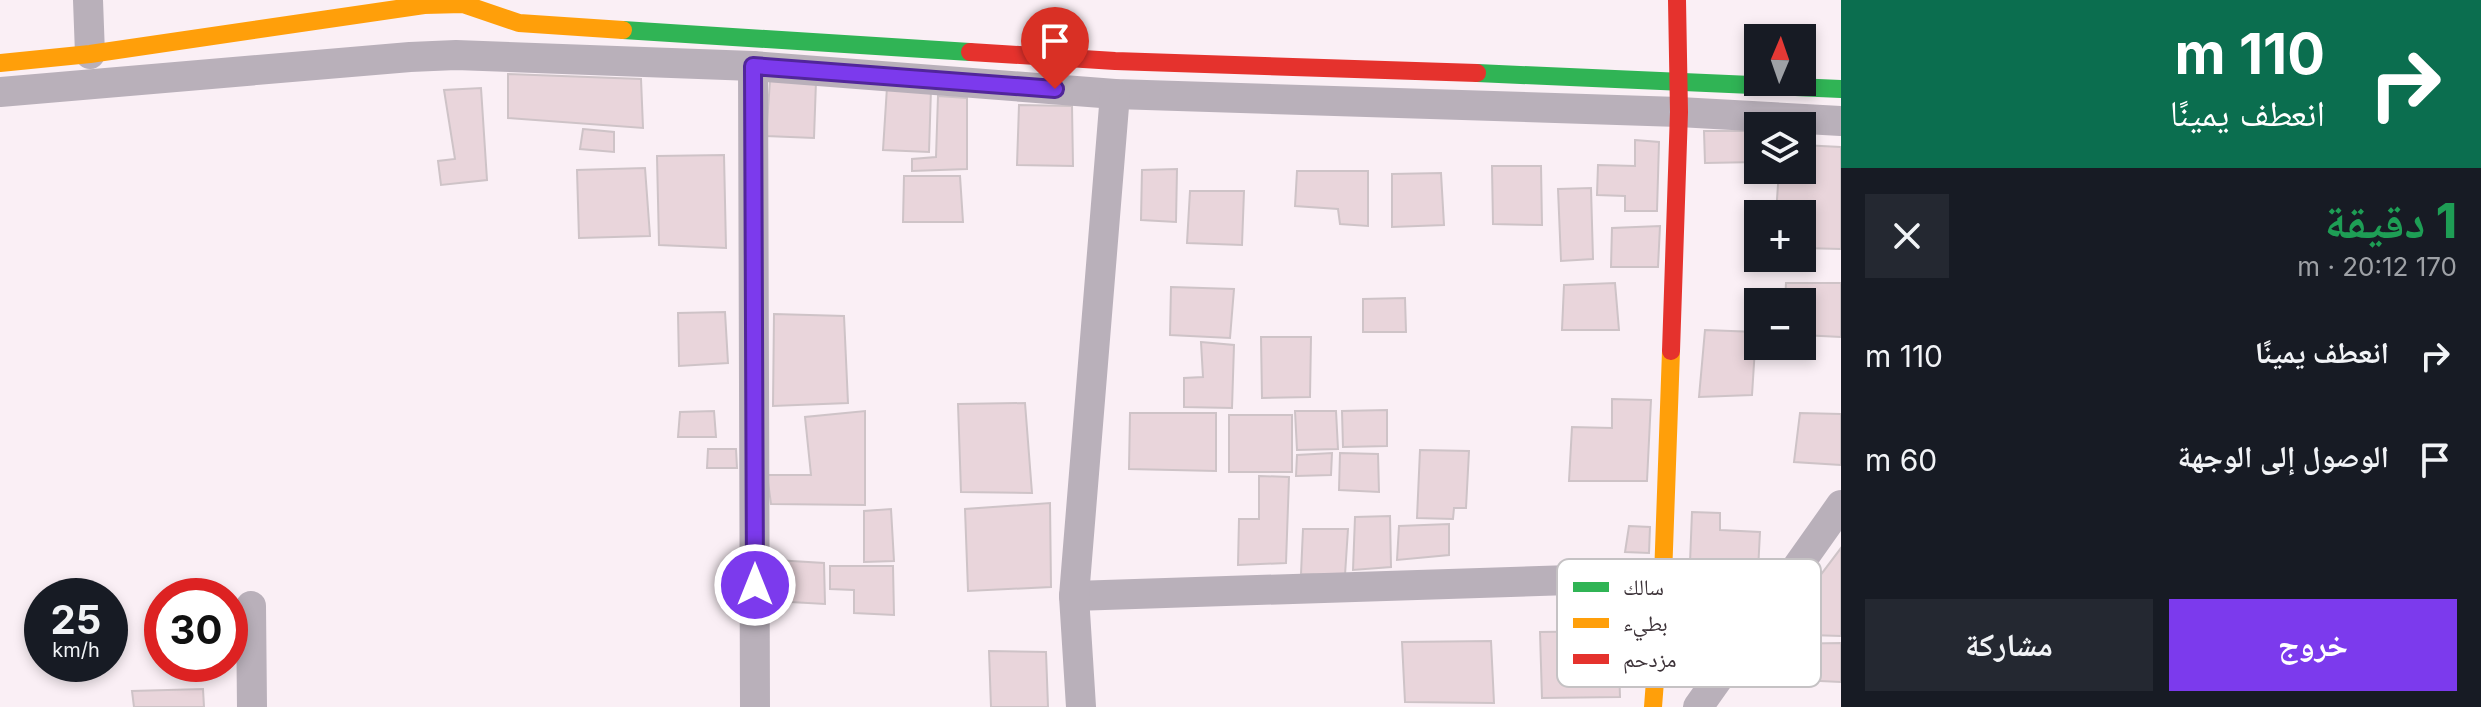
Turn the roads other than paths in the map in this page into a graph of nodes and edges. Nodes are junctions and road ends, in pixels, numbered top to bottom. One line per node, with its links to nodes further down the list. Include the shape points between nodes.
1 (88, 0): 5 (street)
2 (1677, 0): 10 (street)
3 (427, 2): 4 (street); 5 (street); 7 (street)
4 (465, 2): 6 (street); 10 (street, via 519,23 1115,61)
5 (90, 54): 8 (street)
6 (456, 55): 7 (street); 9 (street)
7 (410, 57): 12 (street)
8 (0, 63)
9 (753, 66): 13 (street); 25 (street)
10 (1677, 80): 11 (street); 14 (street)
11 (1841, 89)
12 (0, 92)
13 (1115, 94): 14 (street); 20 (street)
14 (1679, 112): 15 (street); 17 (street)
15 (1841, 121)
16 (1841, 505): 18 (street)
17 (1664, 559)
18 (1803, 559)
19 (1557, 580): 20 (street)
20 (1074, 596): 26 (street)
21 (251, 606): 24 (street)
22 (1655, 687): 27 (street)
23 (1712, 687): 28 (street)
24 (252, 707)
25 (755, 707)
26 (1081, 707)
27 (1653, 707)
28 (1698, 707)

